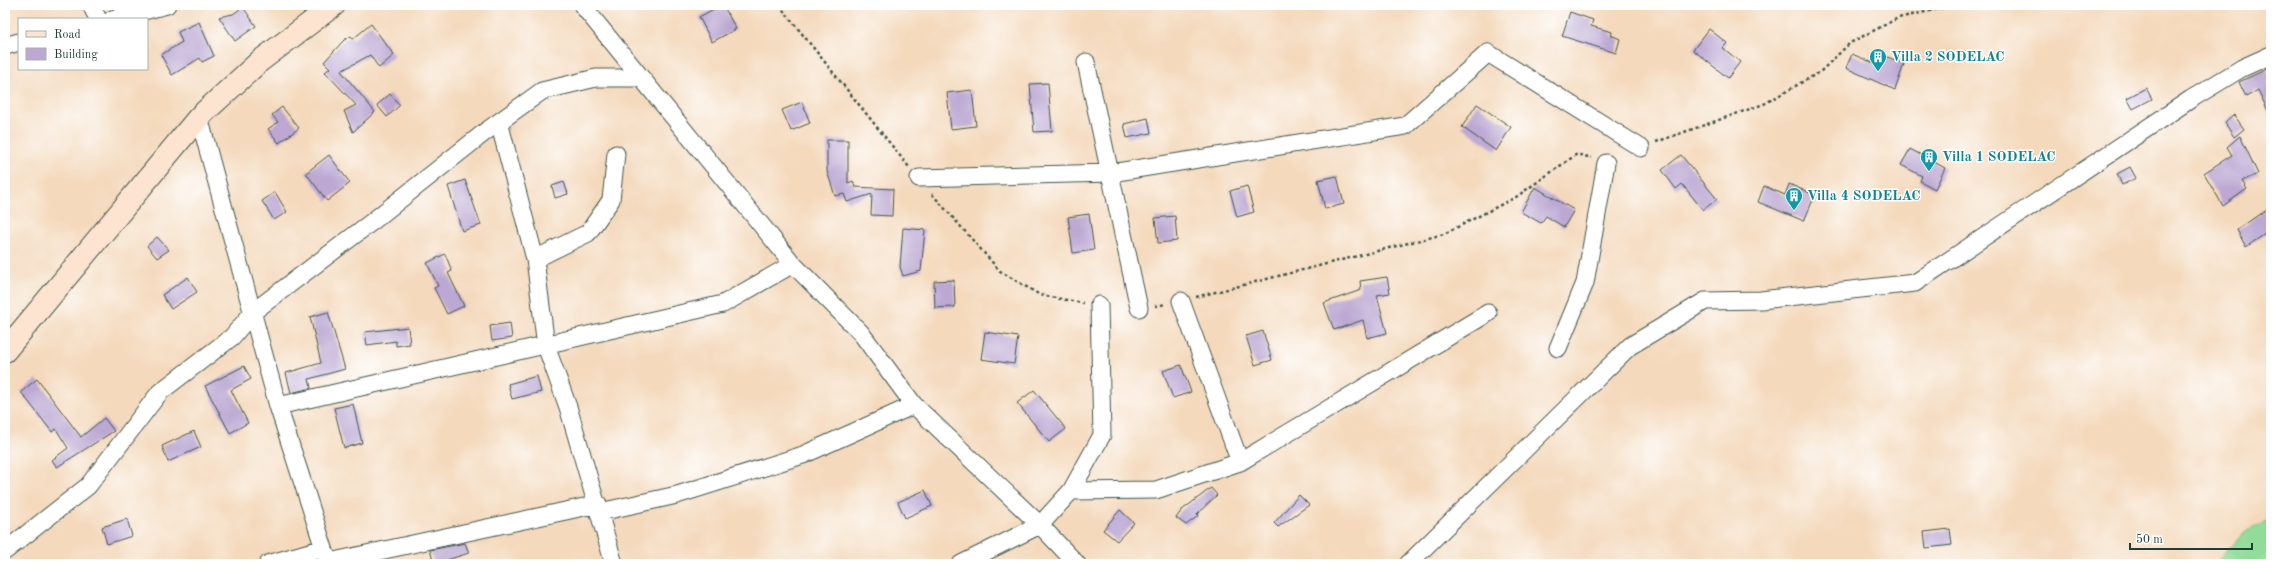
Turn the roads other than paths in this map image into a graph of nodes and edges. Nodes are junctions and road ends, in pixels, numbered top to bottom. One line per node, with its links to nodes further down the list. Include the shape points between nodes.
1 (91, 5): 5 (street)
2 (167, 5): 6 (street)
3 (334, 5): 12 (main road, via 260,61)
4 (582, 5): 11 (street)
5 (98, 18)
6 (116, 18)
7 (18, 42): 8 (street)
8 (5, 46)
9 (2271, 55): 41 (street, via 2242,68 2191,99 1915,283 1761,300 1705,301 1630,346)
10 (1086, 62): 17 (street)
11 (640, 78): 13 (street, via 596,78 542,91); 20 (street)
12 (199, 117): 24 (street); 28 (main road)
13 (500, 122): 19 (street); 24 (street)
14 (1642, 148): 17 (street, via 1488,53 1405,126)
15 (616, 154): 19 (street, via 611,200 588,233)
16 (1606, 163): 27 (street, via 1585,283)
17 (1111, 174): 18 (street); 23 (street)
18 (918, 178)
19 (535, 259): 26 (street)
20 (793, 264): 26 (street, via 723,304); 29 (street, via 861,333)
21 (1181, 301): 31 (street)
22 (1099, 306): 32 (street, via 1102,435)
23 (1139, 308)
24 (253, 312): 30 (street); 35 (street, via 232,336 160,392 88,486)
25 (1488, 313): 31 (street)
26 (546, 346): 30 (street); 33 (street)
27 (1558, 348)
28 (5, 351)
29 (914, 405): 33 (street, via 802,455 677,495); 34 (street)
30 (278, 406): 36 (street)
31 (1240, 462): 32 (street, via 1156,490)
32 (1071, 491): 34 (street)
33 (599, 508): 36 (street); 38 (street)
34 (1040, 525): 39 (street); 40 (street)
35 (5, 551)
36 (327, 558): 37 (street)
37 (268, 564)
38 (614, 564)
39 (961, 564)
40 (1077, 564)
41 (1408, 564)

